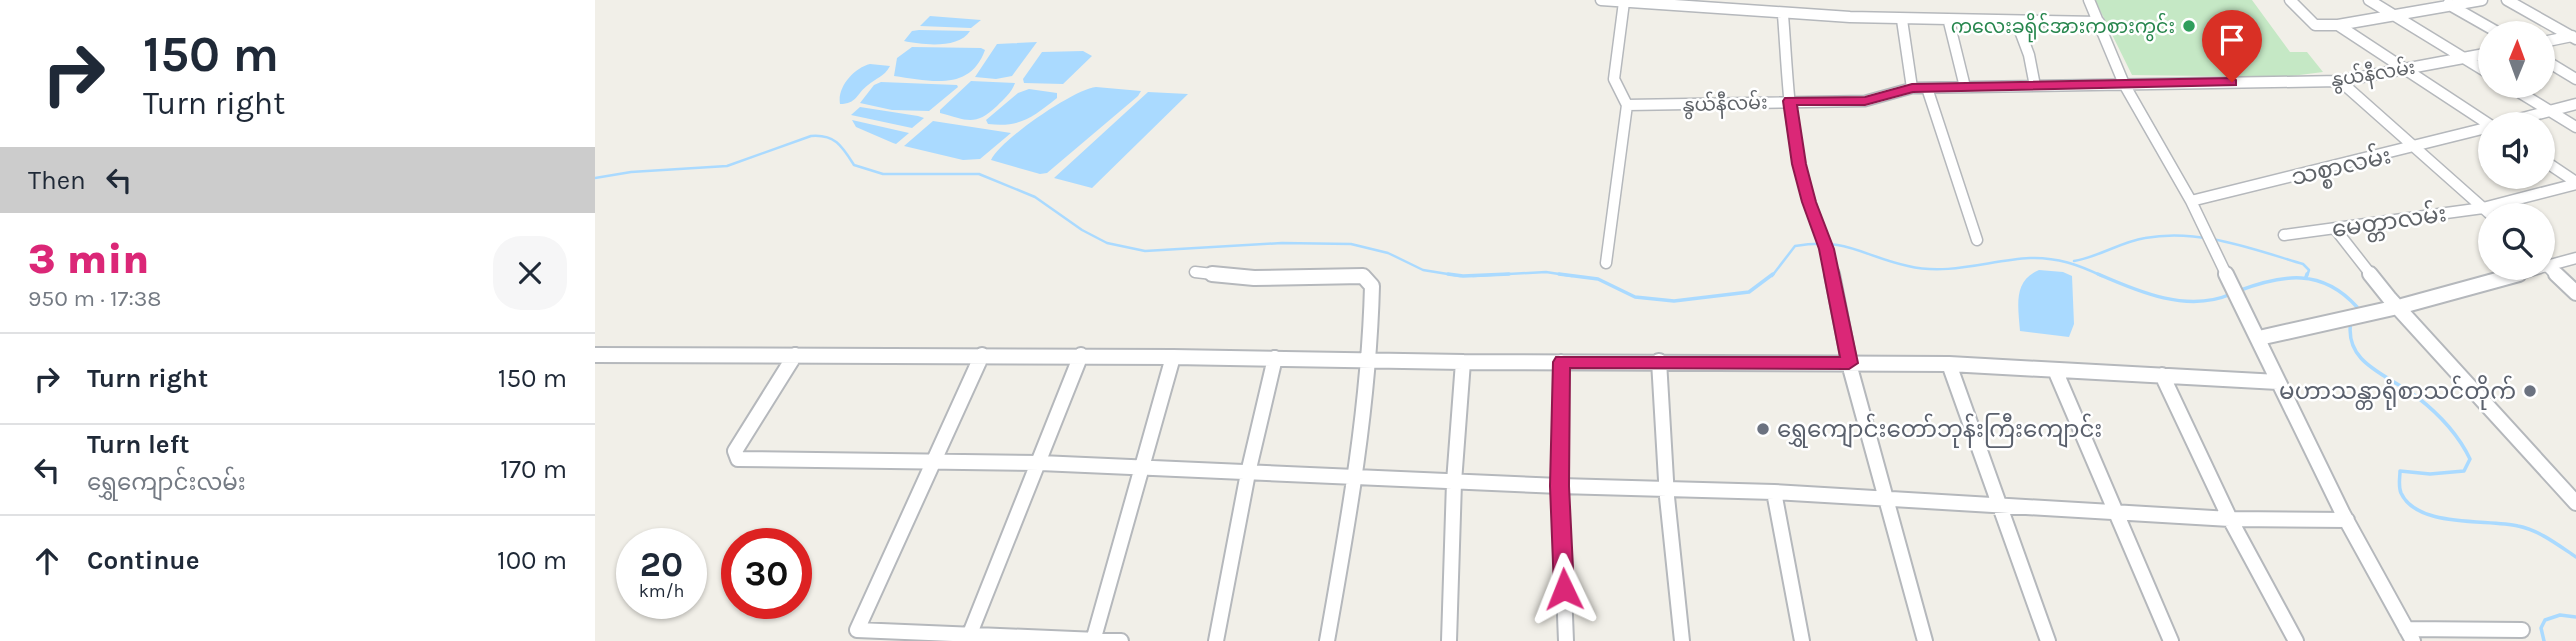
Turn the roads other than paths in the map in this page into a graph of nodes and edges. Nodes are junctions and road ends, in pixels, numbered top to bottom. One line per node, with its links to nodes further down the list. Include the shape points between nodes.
1 (1601, 0): 7 (street)
2 (2088, 0): 14 (street)
3 (2290, 0): 16 (street, via 2311,24)
4 (2369, 0): 10 (street)
5 (2482, 0): 8 (street)
6 (2507, 0): 17 (street)
7 (1624, 2): 9 (street); 34 (street, via 1614,79)
8 (2446, 3): 10 (street); 12 (street)
9 (1783, 15): 11 (street); 32 (street)
10 (2395, 16): 16 (street); 20 (street)
11 (1902, 20): 13 (street); 29 (street)
12 (2478, 21)
13 (1949, 22): 15 (street); 28 (street)
14 (2099, 22): 15 (street); 26 (street)
15 (2017, 23): 27 (street)
16 (2338, 25): 23 (street)
17 (2574, 37): 18 (street)
18 (2555, 41)
19 (2478, 55): 20 (street, နွယ်နီလမ်း)
20 (2465, 58): 21 (street); 23 (street, နွယ်နီလမ်း)
21 (2478, 66)
22 (2555, 66): 24 (street)
23 (2406, 69): 25 (street, နွယ်နီလမ်း); 37 (street)
24 (2576, 79)
25 (2340, 81): 26 (street, နွယ်နီလမ်း); 40 (street)
26 (2124, 84): 27 (street, နွယ်နီလမ်း); 43 (street)
27 (2035, 86): 28 (street, နွယ်နီလမ်း)
28 (1965, 87): 30 (street, နွယ်နီလမ်း)
29 (1912, 88): 30 (street, နွယ်နီလမ်း); 32 (street, နွယ်နီလမ်း, via 1865,101)
30 (1927, 89): 49 (street)
31 (2528, 98): 35 (street)
32 (1790, 101): 34 (street, နွယ်နီလမ်း); 69 (street, via 1799,164 1825,243)
33 (2576, 104): 35 (street)
34 (1627, 105): 51 (street)
35 (2551, 112)
36 (2555, 114): 38 (street)
37 (2478, 118)
38 (2576, 127)
39 (2478, 130): 40 (street, သစ္စာလမ်း)
40 (2417, 148): 43 (street, သစ္စာလမ်း); 45 (street)
41 (2555, 168): 42 (street)
42 (2576, 183): 44 (street, မေတ္တာလမ်း)
43 (2191, 201): 58 (street)
44 (2515, 203)
45 (2478, 204)
46 (2478, 213): 47 (street, မေတ္တာလမ်း)
47 (2336, 230): 48 (street, မေတ္တာလမ်း); 57 (street)
48 (2284, 235)
49 (1977, 240)
50 (2576, 258): 52 (street)
51 (1606, 263)
52 (2555, 263)
53 (1195, 272): 65 (street, via 1254,278 1363,276 1372,286)
54 (2555, 276): 56 (street)
55 (2493, 280): 57 (street)
56 (2576, 293)
57 (2397, 307): 58 (street); 80 (street)
58 (2259, 338): 73 (street)
59 (595, 355): 60 (street)
60 (795, 355): 61 (street); 74 (street, via 735,451 738,459)
61 (982, 355): 62 (street); 74 (street)
62 (1081, 355): 63 (street); 75 (street)
63 (1173, 357): 64 (street); 76 (street)
64 (1275, 358): 65 (street); 77 (street)
65 (1370, 360): 67 (street); 78 (street)
66 (1659, 361): 68 (street); 69 (street); 82 (street)
67 (1463, 362): 68 (street); 79 (street)
68 (1561, 362): 81 (street)
69 (1849, 363): 70 (street); 84 (street)
70 (1949, 363): 71 (street); 86 (street)
71 (2055, 370): 72 (street); 87 (street)
72 (2162, 374): 73 (street); 88 (street)
73 (2278, 382): 89 (street)
74 (934, 460): 75 (street); 92 (street, via 857,630)
75 (1040, 463): 76 (street); 92 (street)
76 (1141, 469): 77 (street); 93 (street)
77 (1248, 473): 78 (street); 95 (street)
78 (1356, 477): 79 (street); 96 (street)
79 (1454, 482): 81 (street); 97 (street)
80 (2569, 484): 85 (street)
81 (1560, 486): 82 (street); 98 (street)
82 (1667, 489): 83 (street); 99 (street)
83 (1774, 492): 84 (street); 100 (street)
84 (1887, 498): 86 (street); 101 (street)
85 (2576, 503)
86 (1999, 505): 87 (street); 102 (street)
87 (2114, 512): 88 (street); 103 (street)
88 (2230, 519): 89 (street); 104 (street)
89 (2347, 520): 91 (street)
90 (2522, 631): 91 (street)
91 (2409, 635)
92 (968, 638): 93 (street)
93 (1094, 640): 94 (street)
94 (1121, 641)
95 (1216, 641)
96 (1327, 641)
97 (1449, 641)
98 (1566, 641)
99 (1682, 641)
100 (1802, 641)
101 (1925, 641)
102 (2048, 641)
103 (2171, 641)
104 (2297, 641)

